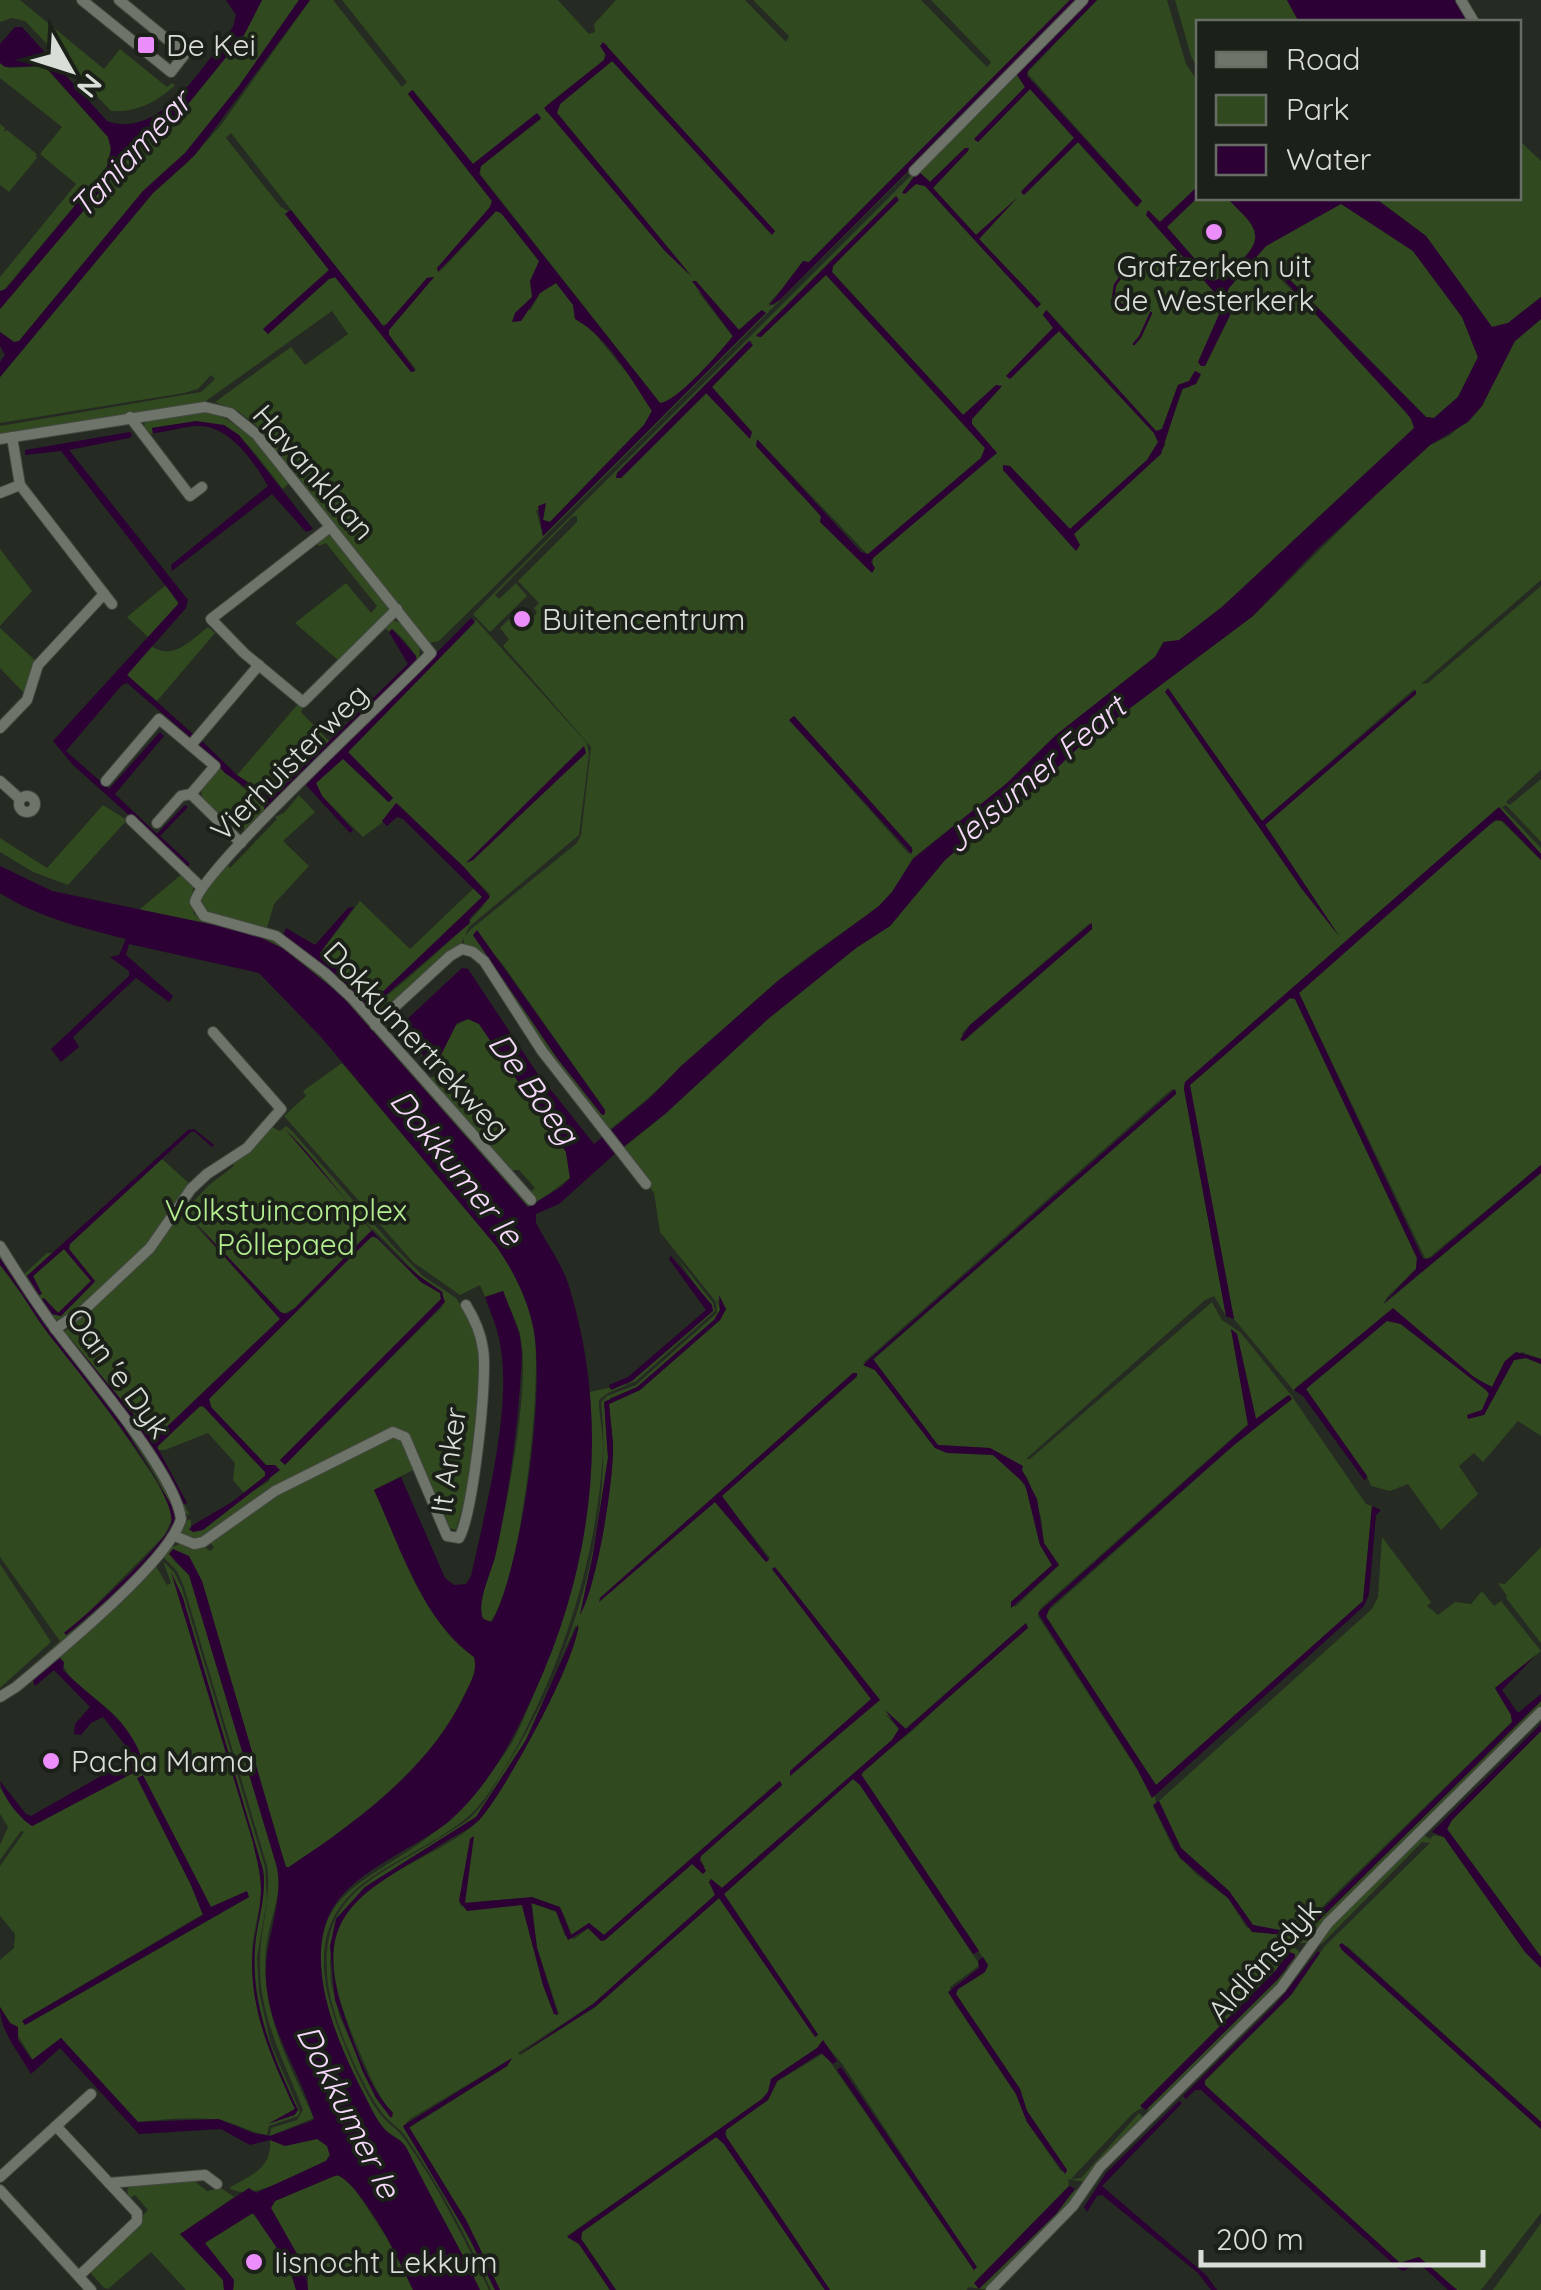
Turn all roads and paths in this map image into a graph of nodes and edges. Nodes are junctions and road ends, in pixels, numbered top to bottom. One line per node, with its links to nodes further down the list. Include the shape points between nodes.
1 (82, 0): 4 (street)
2 (119, 0): 4 (street, via 185,54 171,72)
3 (1083, 0): 5 (street)
4 (98, 5)
5 (914, 171)
6 (130, 418): 7 (street, Havanklaan); 11 (street); 13 (street, Havanklaan, via 205,406 230,413 256,434)
7 (6, 438): 8 (street)
8 (20, 485): 10 (street); 14 (street)
9 (202, 488): 11 (street)
10 (0, 493)
11 (190, 496): 12 (street)
12 (179, 505)
13 (330, 526): 16 (street, Havanklaan); 18 (street, via 211,619)
14 (104, 594): 15 (street); 19 (street, via 38,665 28,700)
15 (112, 604)
16 (397, 609): 17 (street, Havanklaan); 18 (street, via 303,702)
17 (431, 653): 27 (street, Vierhuisterweg)
18 (259, 665): 20 (street)
19 (0, 728)
20 (191, 745): 22 (street, via 159,719); 23 (street, via 215,766)
21 (0, 780): 24 (street)
22 (106, 781)
23 (192, 794): 26 (street, via 178,798); 27 (street)
24 (20, 798)
25 (131, 820): 28 (street)
26 (157, 823)
27 (241, 843): 28 (street, Vierhuisterweg)
28 (201, 887): 29 (street, Dokkumertrekweg, via 199,912 281,939 340,985)
29 (375, 1024): 31 (street, via 450,956 473,952); 32 (street, Dokkumertrekweg)
30 (213, 1032): 35 (street, via 281,1108 247,1148 191,1188 150,1248)
31 (646, 1184)
32 (531, 1200)
33 (0, 1246): 35 (street, Oan 'e Dyk)
34 (466, 1305): 36 (street, It Anker, via 484,1361 459,1538 447,1536 406,1437 393,1432 275,1491 203,1542)
35 (55, 1329): 36 (street, Oan 'e Dyk, via 167,1484 180,1511)
36 (174, 1536): 37 (street, via 94,1620)
37 (0, 1697)
38 (1541, 1712): 47 (street, Aldlânsdyk, via 1328,1923 1280,1988 1100,2167 1073,2206)
39 (92, 2094): 40 (street)
40 (56, 2126): 41 (street); 42 (street)
41 (0, 2178)
42 (109, 2183): 43 (street, via 205,2175); 45 (street, via 137,2221)
43 (217, 2184)
44 (0, 2190): 45 (street)
45 (79, 2276): 46 (street)
46 (91, 2290)
47 (991, 2290)

